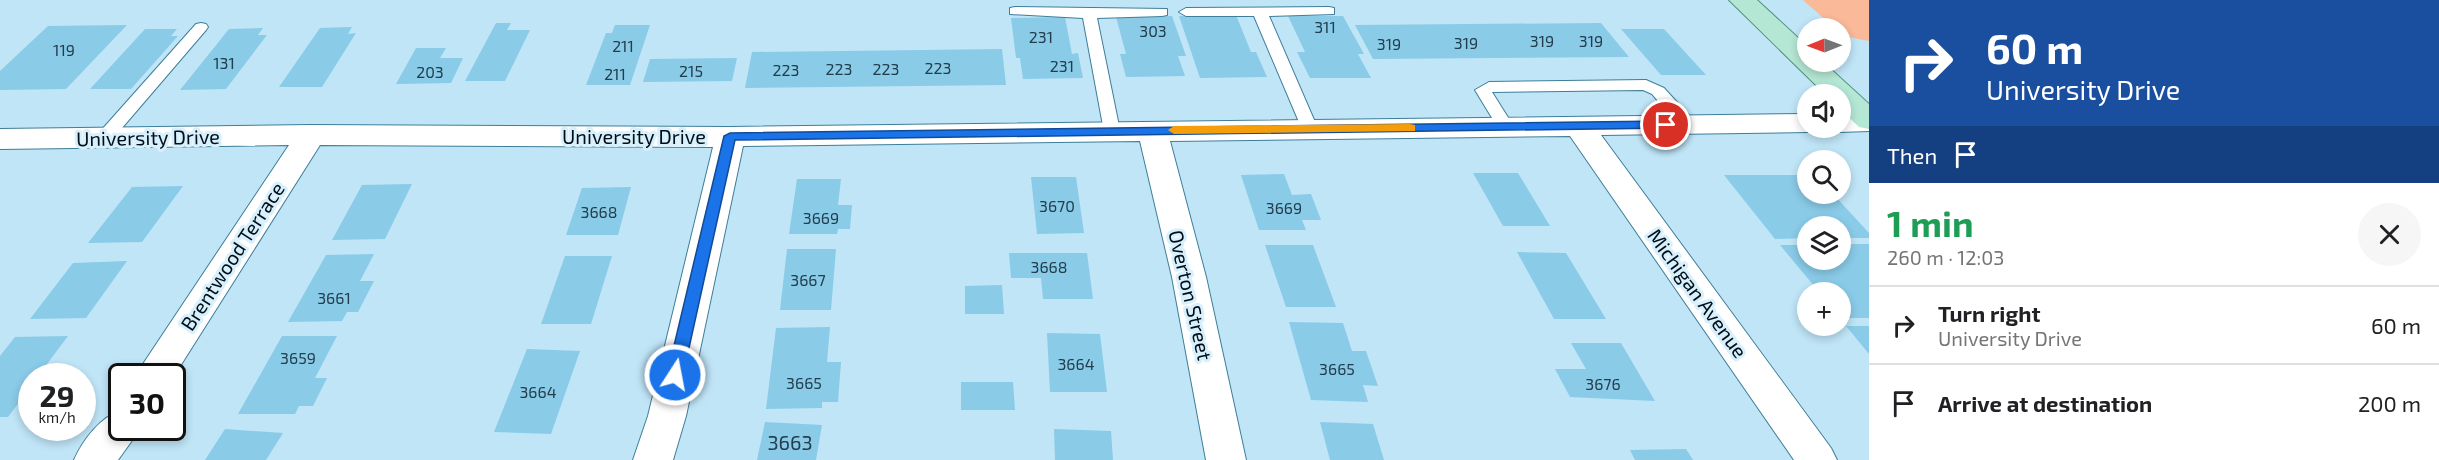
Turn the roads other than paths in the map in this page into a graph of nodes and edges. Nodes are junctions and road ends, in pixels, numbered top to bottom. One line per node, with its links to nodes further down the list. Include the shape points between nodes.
1 (1742, 0): 9 (main road)
2 (1015, 11): 7 (lane)
3 (1329, 11): 6 (lane)
4 (1162, 12): 7 (lane)
5 (1186, 12): 6 (lane)
6 (1260, 12): 15 (lane)
7 (1089, 14): 17 (lane)
8 (201, 27): 20 (lane)
9 (1869, 121): 10 (street)
10 (1851, 122)
11 (1797, 123): 12 (street, University Drive)
12 (1688, 125): 13 (street, University Drive); 14 (lane, via 1658,91 1646,85 1483,90)
13 (1579, 126): 14 (street, University Drive); 27 (street, Michigan Avenue)
14 (1506, 127): 15 (street, University Drive)
15 (1310, 129): 16 (street, University Drive)
16 (1152, 130): 17 (street, University Drive); 26 (street, Overton Street, via 1189,277)
17 (1112, 131): 19 (street, University Drive)
18 (311, 135): 19 (street, University Drive); 20 (street, University Drive); 22 (street, Brentwood Terrace)
19 (730, 136): 25 (street, via 667,416)
20 (104, 138): 21 (street, University Drive)
21 (0, 139)
22 (162, 363)
23 (110, 441): 24 (street)
24 (94, 460)
25 (653, 460)
26 (1226, 460)
27 (1816, 460)

